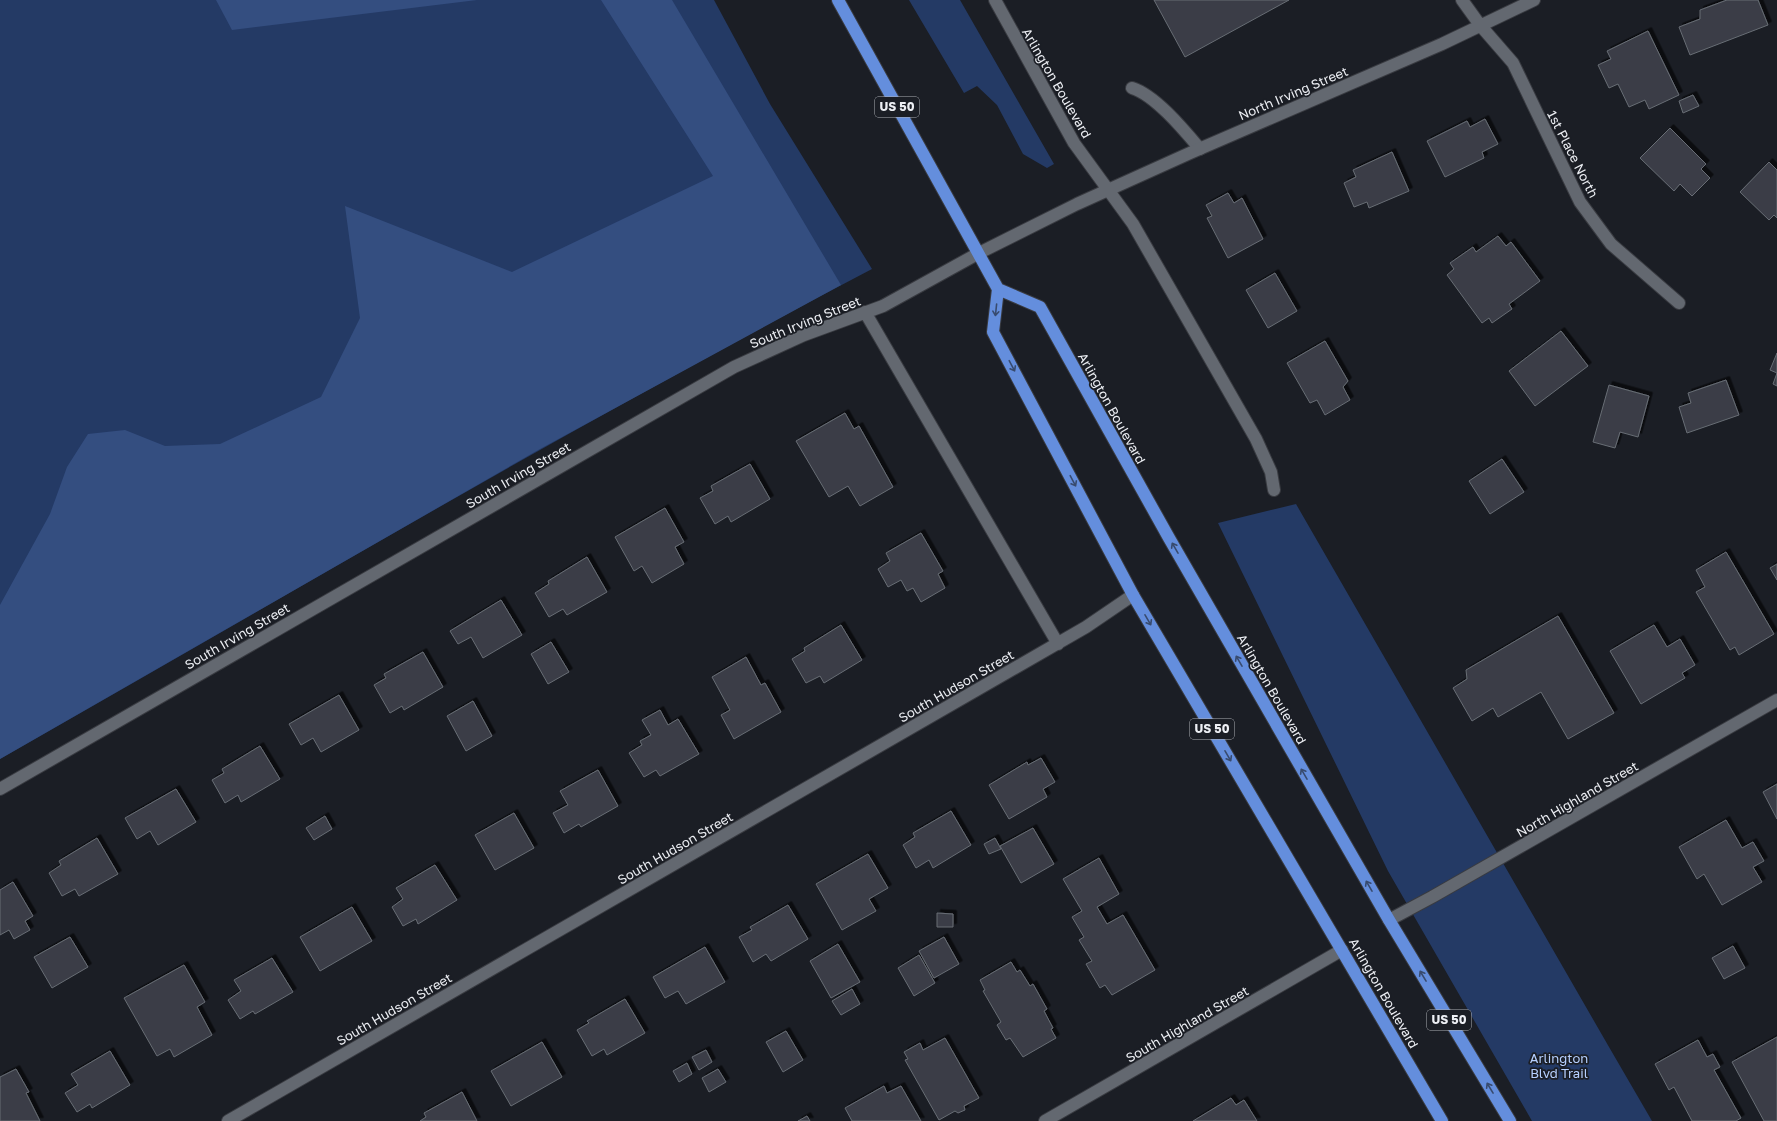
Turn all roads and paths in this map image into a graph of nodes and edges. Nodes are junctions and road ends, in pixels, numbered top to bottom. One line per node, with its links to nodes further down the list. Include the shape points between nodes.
1 (838, 0): 10 (highway, US 50)
2 (995, 0): 8 (street, Arlington Boulevard, via 1074,143)
3 (1462, 0): 5 (street, 1st Place North)
4 (1534, 0): 5 (street, North Irving Street)
5 (1480, 26): 7 (street, North Irving Street); 12 (street, 1st Place North, via 1513,63 1580,202 1611,244)
6 (1132, 88): 7 (street, via 1142,92)
7 (1200, 148): 8 (street, North Irving Street)
8 (1108, 190): 9 (street, North Irving Street); 14 (street, Arlington Boulevard, via 1133,224 1256,439 1271,472)
9 (1063, 211): 10 (street, South Irving Street)
10 (979, 254): 11 (highway); 13 (street, South Irving Street, via 888,303)
11 (998, 289): 15 (highway, Arlington Boulevard / US 50, one-way to 15, via 994,332); 19 (highway, Arlington Boulevard / US 50, one-way to 11, via 1169,538 1040,307)
12 (1679, 303)
13 (865, 312): 16 (street); 18 (street, South Irving Street, via 777,346 734,367)
14 (1274, 490)
15 (1133, 595): 16 (street, South Hudson Street); 20 (highway, Arlington Boulevard / US 50, one-way to 20)
16 (1058, 644): 21 (street, South Hudson Street)
17 (1777, 700): 19 (street, North Highland Street)
18 (0, 789)
19 (1389, 920): 24 (highway, Arlington Boulevard / US 50, one-way to 19)
20 (1342, 950): 22 (street, South Highland Street); 23 (highway, Arlington Boulevard / US 50)
21 (228, 1121)
22 (1045, 1121)
23 (1442, 1121)
24 (1510, 1121)

